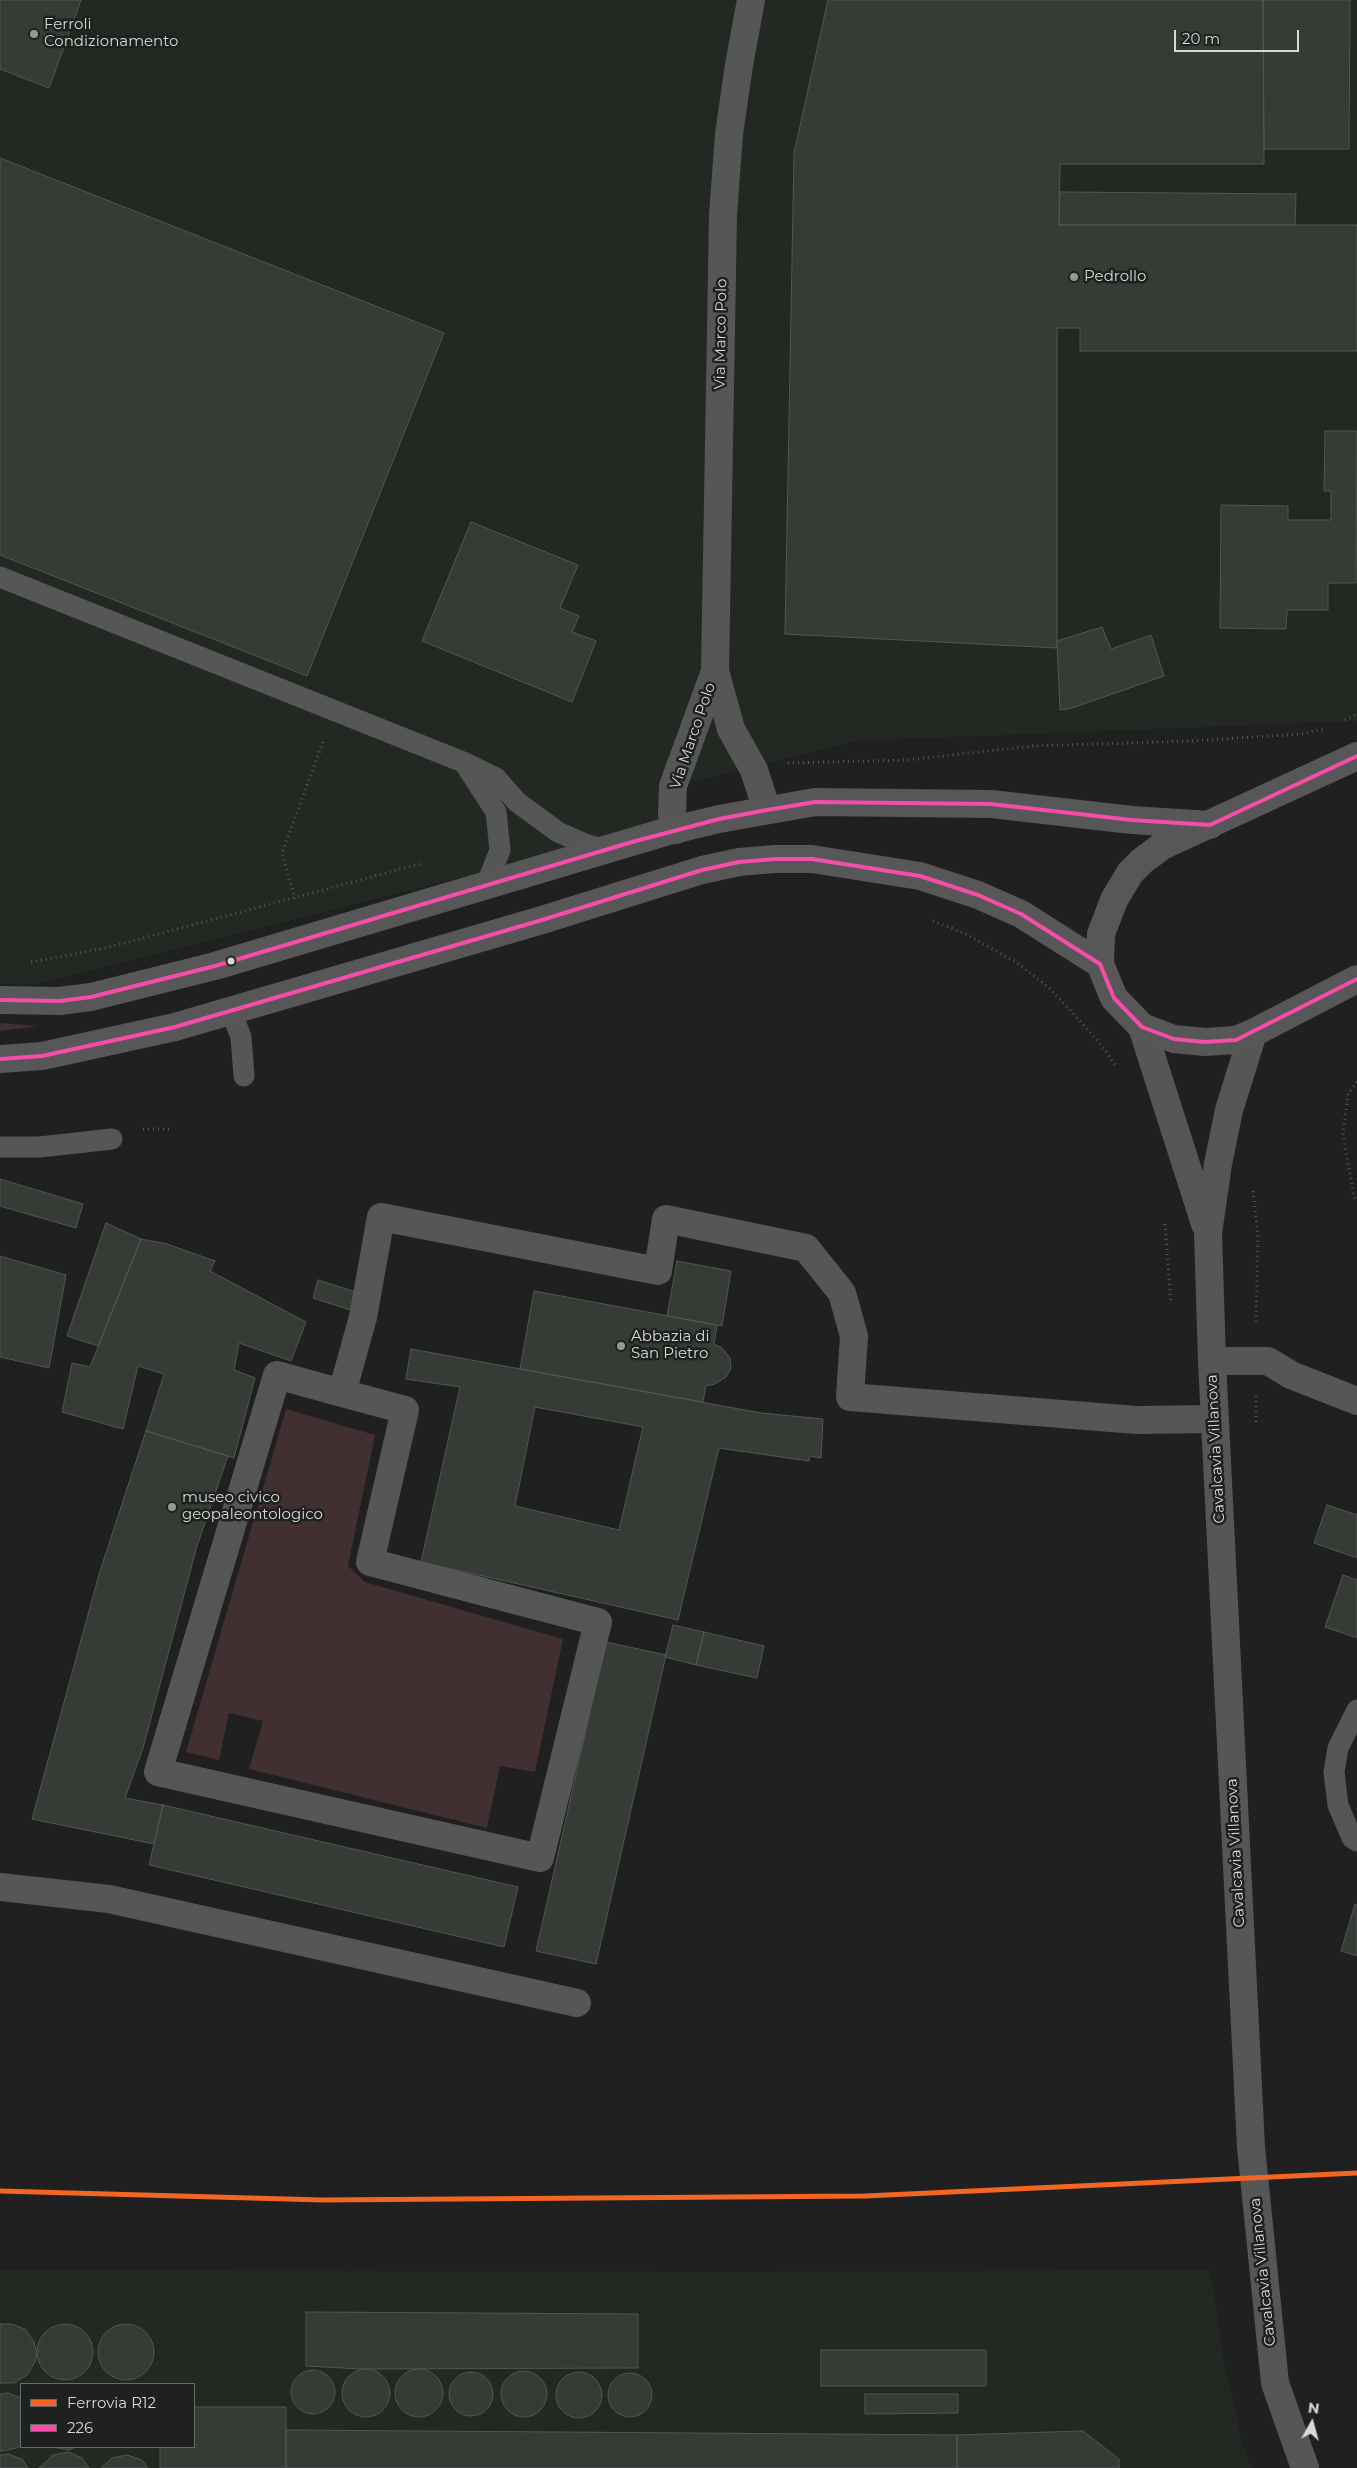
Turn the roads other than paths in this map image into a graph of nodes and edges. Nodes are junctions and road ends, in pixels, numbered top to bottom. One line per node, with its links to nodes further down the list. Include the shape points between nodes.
1 (751, 0): 3 (street, Via Marco Polo, via 729,134 723,215)
2 (0, 577): 5 (lane)
3 (715, 671): 6 (street, Via Marco Polo, via 731,729 754,770); 8 (street, Via Marco Polo, via 673,786 672,814)
4 (1357, 756): 7 (main road)
5 (464, 762): 9 (lane, via 496,778 517,802 558,832); 10 (lane, via 496,812 500,850)
6 (767, 810): 7 (main road, via 814,802 991,804); 8 (main road)
7 (1210, 825): 11 (main road, via 1162,846 1130,873 1114,900 1101,934)
8 (676, 830): 9 (main road)
9 (606, 850): 10 (main road)
10 (486, 886): 13 (main road, via 215,966 92,997)
11 (1100, 964): 14 (main road, via 1021,914 978,894 920,876 821,860 775,859 738,862 702,870); 15 (main road, via 1114,998)
12 (1357, 979): 16 (main road)
13 (0, 1000)
14 (231, 1011): 17 (main road, via 175,1027 42,1056); 18 (lane, via 241,1037)
15 (1142, 1027): 16 (main road, via 1174,1039 1205,1042 1236,1040); 21 (street, Cavalcavia Villanova)
16 (1253, 1034): 21 (street, Cavalcavia Villanova, via 1229,1110)
17 (0, 1059)
18 (244, 1076)
19 (112, 1139): 20 (lane, via 40,1147)
20 (0, 1146)
21 (1208, 1233): 22 (street, Cavalcavia Villanova)
22 (1212, 1361): 24 (street, via 1268,1360 1291,1375); 25 (street, Cavalcavia Villanova)
23 (342, 1393): 23 (street, via 277,1375 158,1772 540,1858 598,1622 370,1562 405,1410); 25 (street, via 363,1318 380,1216 658,1271 666,1219 806,1248 842,1294 854,1336 850,1397 1136,1420)
24 (1357, 1402)
25 (1214, 1419): 30 (street, Cavalcavia Villanova, via 1251,2147 1275,2383)
26 (1357, 1710): 27 (lane, via 1338,1748 1334,1772 1338,1805 1352,1838)
27 (1357, 1841)
28 (0, 1887): 29 (street, via 109,1899)
29 (577, 2003)
30 (1305, 2468)

